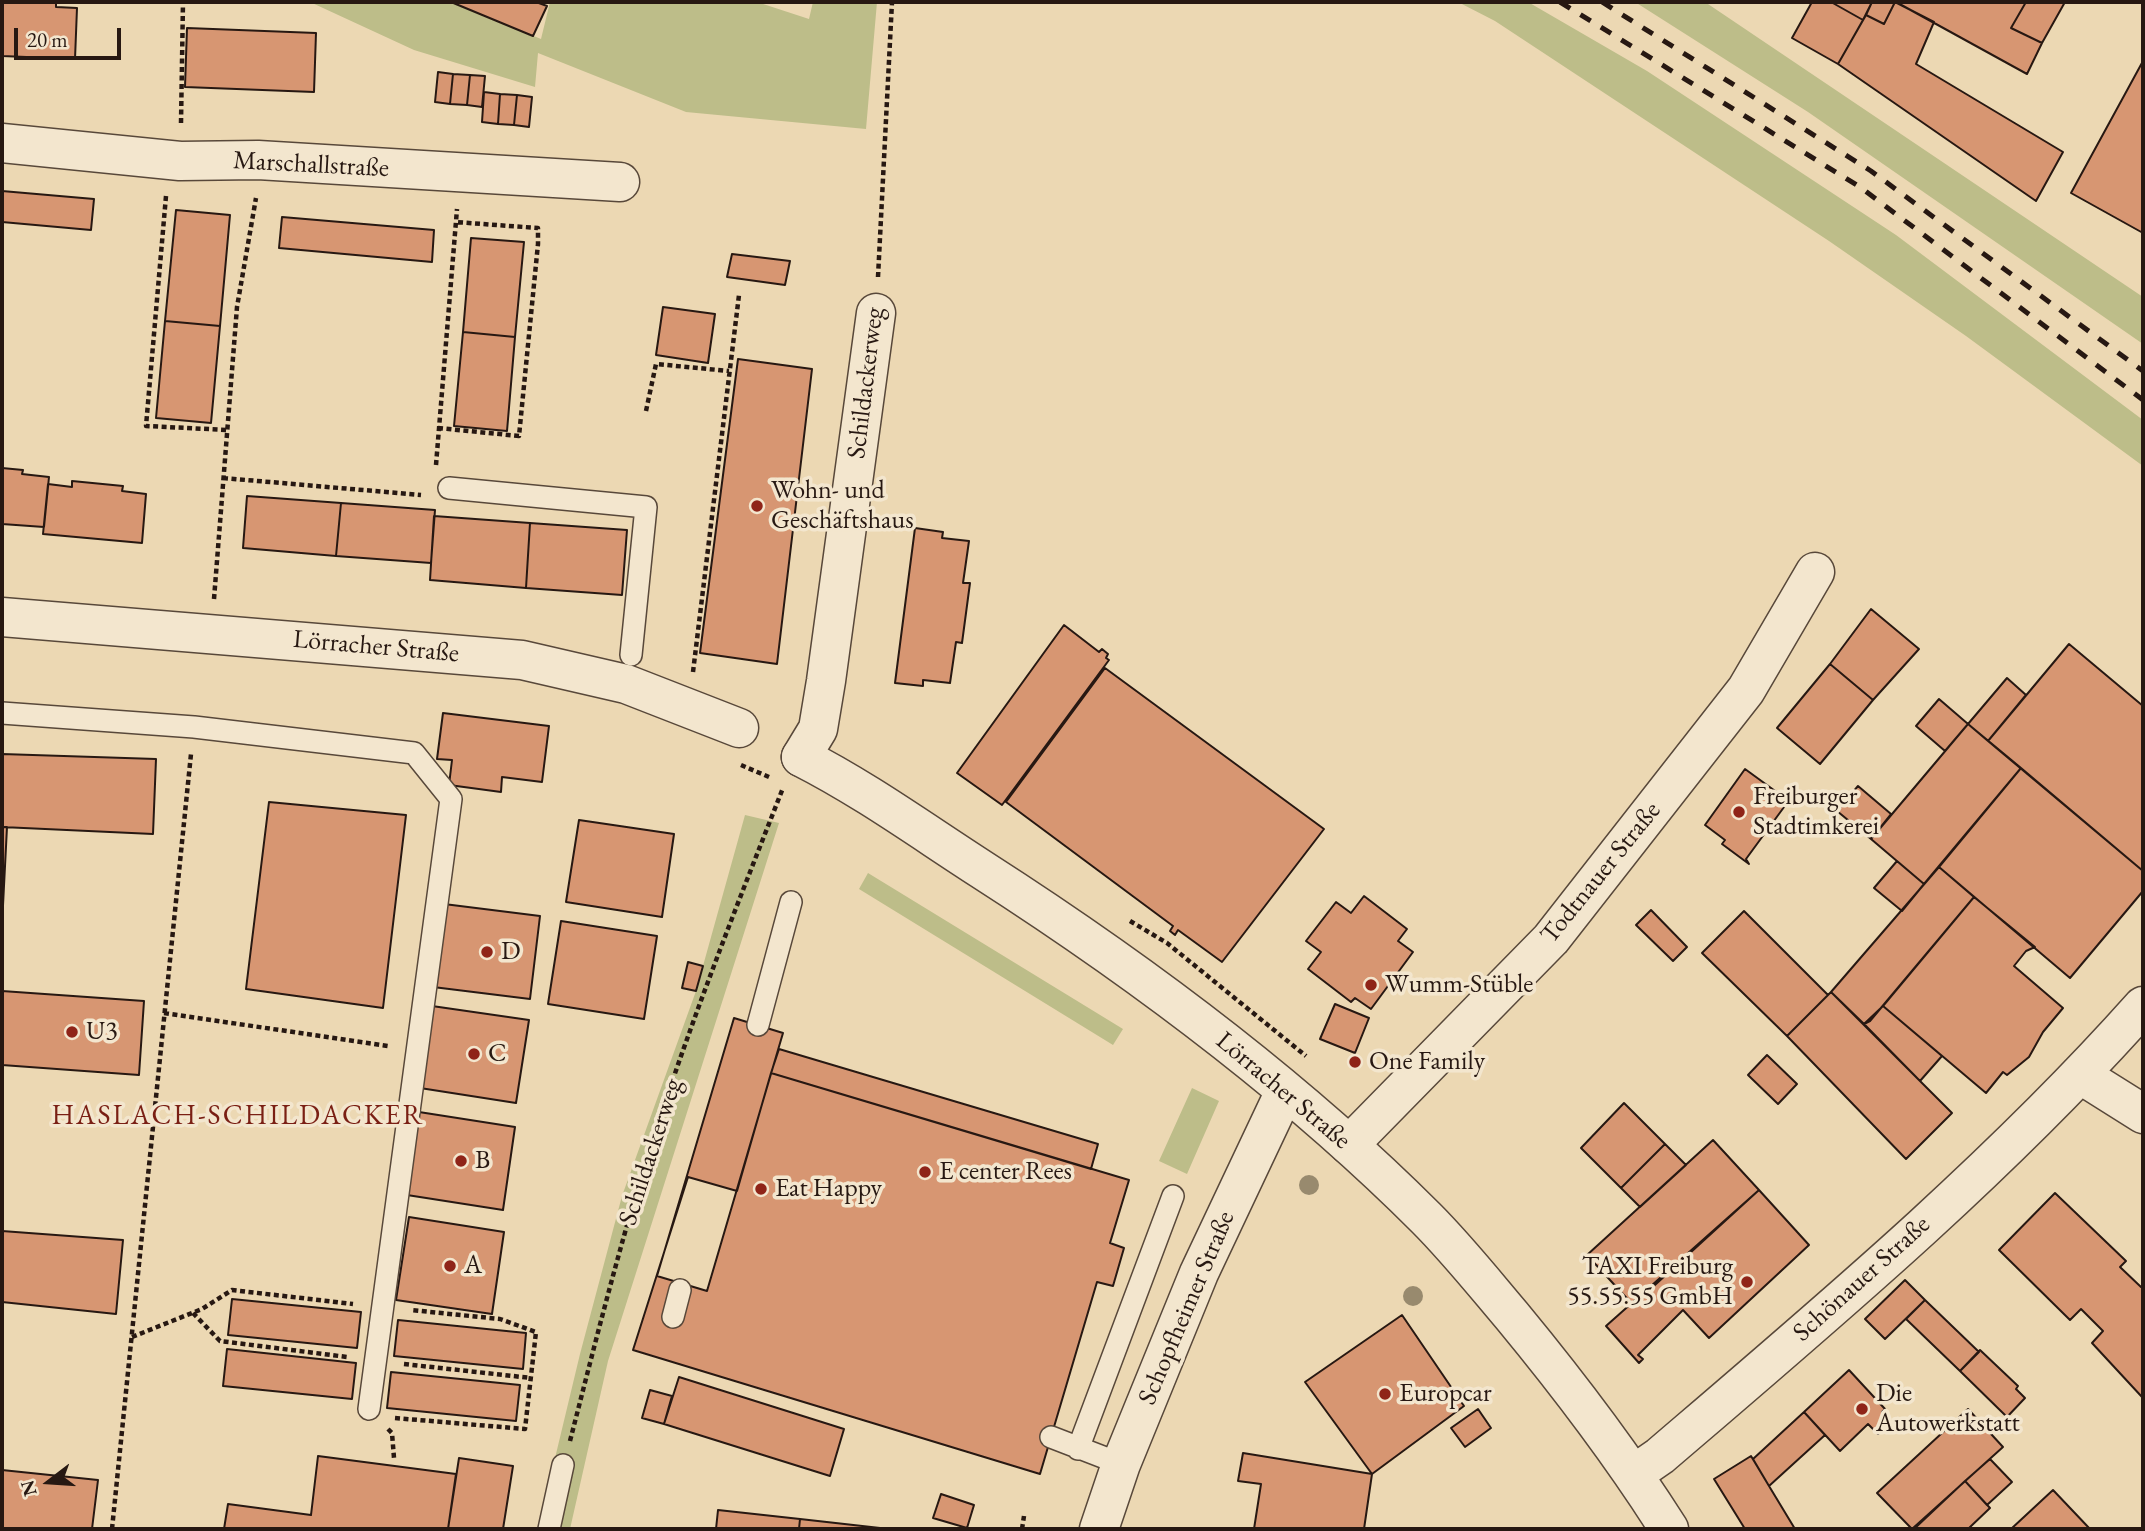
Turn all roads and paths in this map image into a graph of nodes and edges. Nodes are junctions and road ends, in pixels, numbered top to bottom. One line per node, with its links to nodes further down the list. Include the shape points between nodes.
1 (183, 2): 5 (path)
2 (892, 2): 10 (path, Schildackerweg)
3 (2, 143): 5 (street, Marschallstraße)
4 (258, 160): 5 (street, Marschallstraße); 6 (street, Marschallstraße); 14 (path, via 254,215 237,307)
5 (175, 161): 14 (path, via 146,426)
6 (461, 173): 7 (street, Marschallstraße); 8 (path)
7 (620, 183)
8 (455, 222): 13 (path); 13 (path, via 538,228 538,244 519,436)
9 (739, 295): 11 (path)
10 (876, 313): 26 (street, Schildackerweg, via 818,729)
11 (729, 371): 12 (path, via 656,364); 22 (path)
12 (646, 411)
13 (438, 428): 15 (path)
14 (228, 430): 16 (path)
15 (438, 435)
16 (223, 478): 17 (path); 19 (path)
17 (441, 492): 21 (lane, via 646,507)
18 (1815, 572): 35 (street, Todtnauer Straße, via 1746,690 1551,939)
19 (214, 604)
20 (2, 617): 25 (street, Lörracher Straße, via 522,660 626,684)
21 (631, 655)
22 (693, 673)
23 (2, 713): 24 (lane)
24 (194, 727): 29 (path); 31 (lane, via 414,753 451,799)
25 (739, 746): 26 (path)
26 (793, 771): 33 (street, Lörracher Straße, via 1020,894 1158,988); 46 (path, Schildackerweg, via 723,942 657,1127)
27 (791, 902): 30 (lane)
28 (2143, 1006): 32 (street, Schönauer Straße)
29 (164, 1013): 31 (path); 40 (path)
30 (758, 1025)
31 (417, 1050): 38 (lane)
32 (2081, 1076): 34 (street); 47 (street, Schönauer Straße, via 1859,1285)
33 (1285, 1091): 35 (street, Lörracher Straße); 45 (street, Schopfheimer Straße, via 1199,1273)
34 (2143, 1114)
35 (1349, 1145): 47 (street, Lörracher Straße, via 1466,1261 1572,1389)
36 (1172, 1196): 44 (lane)
37 (680, 1290): 39 (lane)
38 (383, 1308): 40 (path, via 232,1290 202,1309); 41 (lane); 42 (path, via 500,1319 536,1332 525,1429)
39 (673, 1317)
40 (132, 1337): 49 (path)
41 (369, 1409)
42 (389, 1418)
43 (1051, 1437): 44 (lane)
44 (1078, 1449): 45 (lane)
45 (1121, 1464): 52 (street, Schopfheimer Straße)
46 (563, 1465): 50 (lane)
47 (1634, 1474): 53 (street, Lörracher Straße)
48 (1024, 1516): 51 (path)
49 (112, 1529)
50 (549, 1529)
51 (1022, 1529)
52 (1099, 1529)
53 (1669, 1529)

